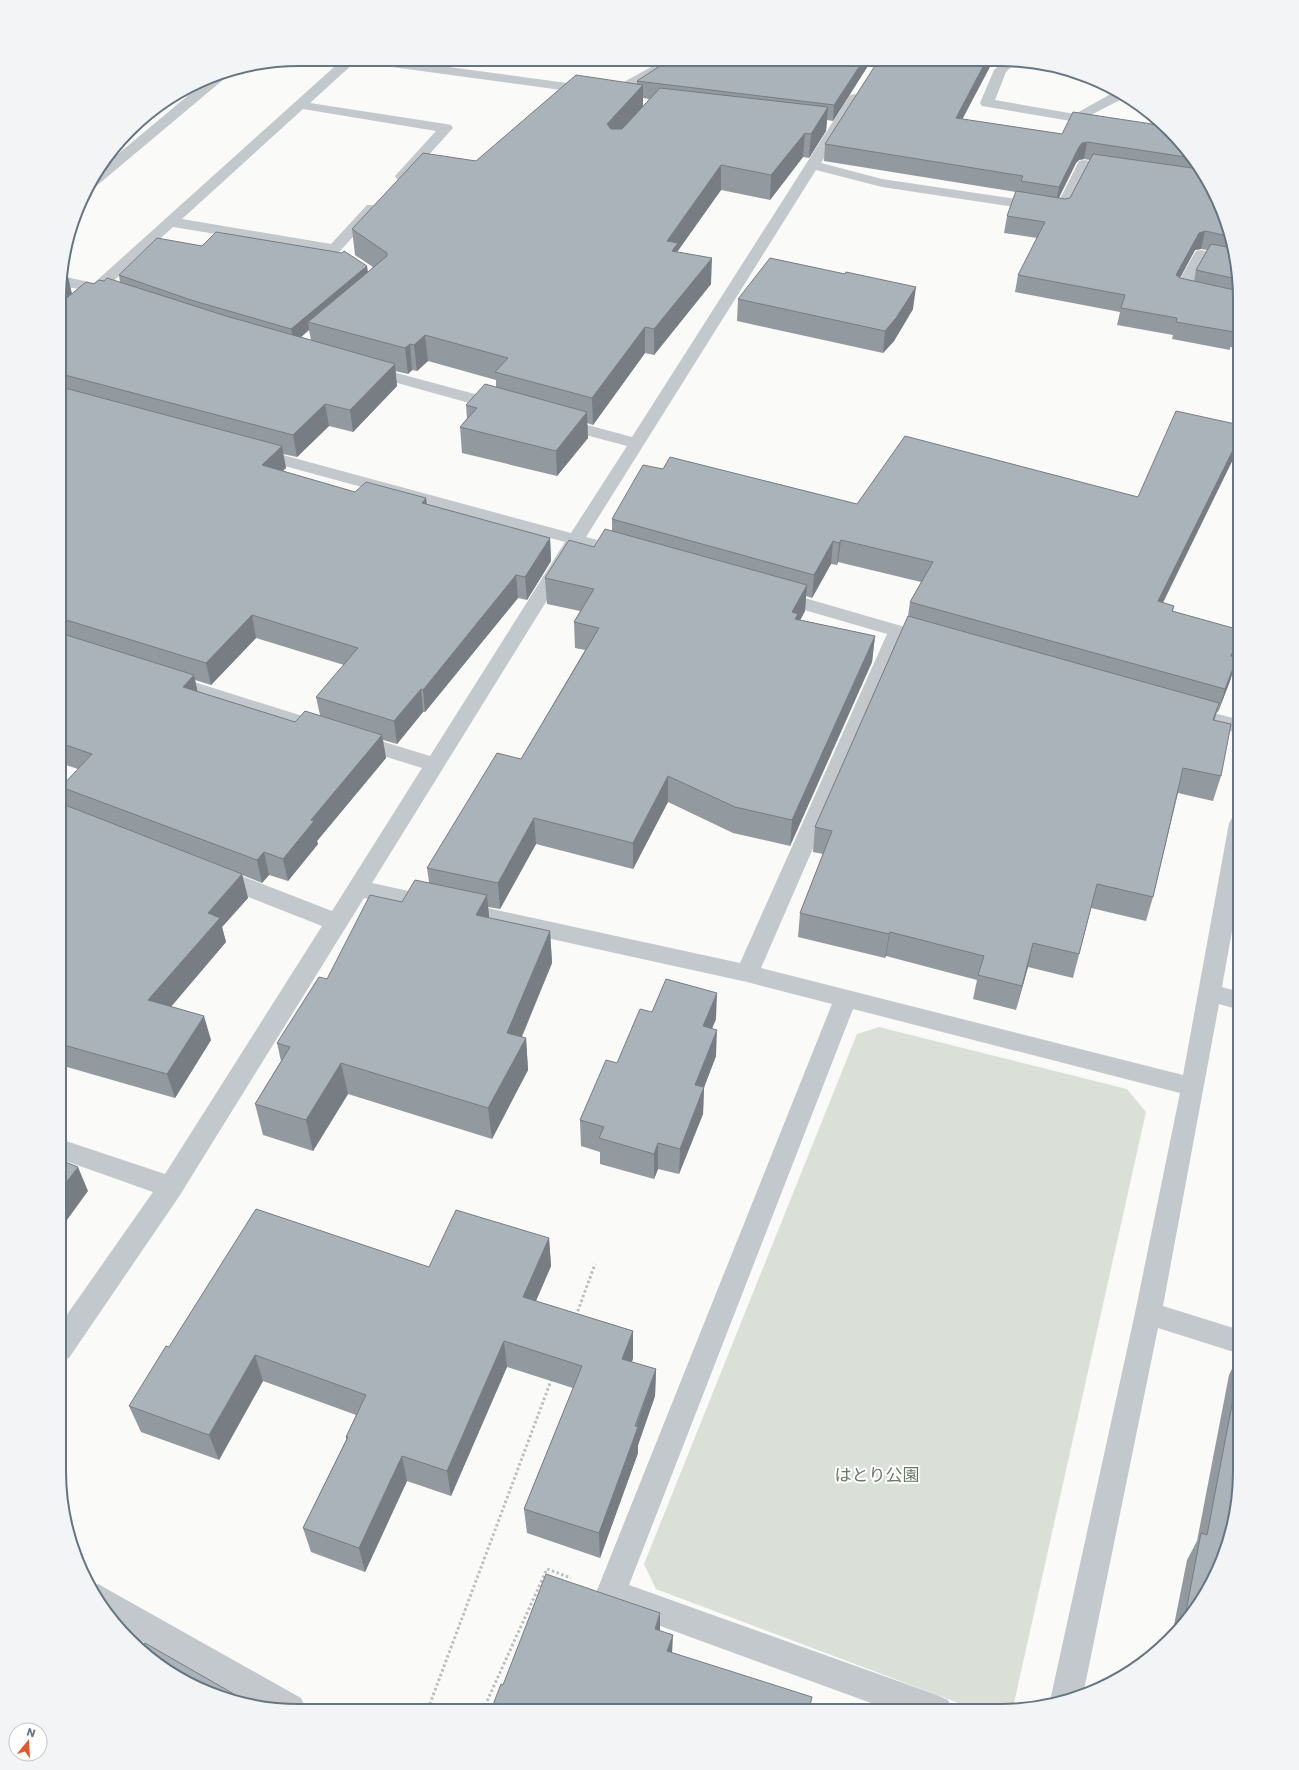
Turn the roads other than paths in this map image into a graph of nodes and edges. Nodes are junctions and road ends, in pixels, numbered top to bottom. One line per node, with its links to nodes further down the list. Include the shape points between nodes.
1 (343, 66): 8 (street)
2 (447, 66): 3 (street, via 473,68 613,93)
3 (664, 66)
4 (1005, 66): 7 (street, via 1000,70 987,103 1077,118)
5 (873, 71): 9 (street)
6 (209, 84): 11 (street)
7 (1116, 97)
8 (300, 105): 12 (street, via 446,128); 14 (street)
9 (812, 165): 10 (street, via 882,183 1062,210 1084,164); 26 (street)
10 (1131, 171)
11 (103, 173)
12 (393, 186)
13 (382, 197): 15 (street)
14 (172, 222): 15 (street); 19 (street)
15 (334, 249): 16 (street)
16 (347, 258)
17 (1230, 260): 20 (street, via 1201,254 1182,291)
18 (66, 282): 19 (street)
19 (98, 288): 21 (street); 22 (street)
20 (1211, 297)
21 (128, 298)
22 (77, 306)
23 (349, 365): 24 (street)
24 (518, 411)
25 (540, 417): 26 (street)
26 (636, 444): 28 (street)
27 (241, 449): 28 (street)
28 (576, 539): 29 (street); 36 (street)
29 (645, 559)
30 (760, 592): 31 (street)
31 (898, 631): 32 (street); 41 (street)
32 (944, 644)
33 (155, 676): 36 (street)
34 (1164, 706): 35 (street)
35 (1233, 725)
36 (434, 765): 39 (street)
37 (1233, 863): 42 (street)
38 (202, 870): 40 (street)
39 (357, 888): 40 (street); 41 (street)
40 (336, 922): 47 (street)
41 (747, 973): 43 (street)
42 (1210, 993): 44 (street); 45 (street)
43 (846, 998): 45 (street); 54 (street, via 611,1593)
44 (1233, 1000)
45 (1193, 1087): 48 (street)
46 (66, 1152): 47 (street)
47 (172, 1187): 49 (street)
48 (1148, 1313): 50 (street); 52 (street)
49 (66, 1339)
50 (1233, 1340)
51 (107, 1603): 53 (street)
52 (1067, 1694)
53 (281, 1704)
54 (918, 1704)

